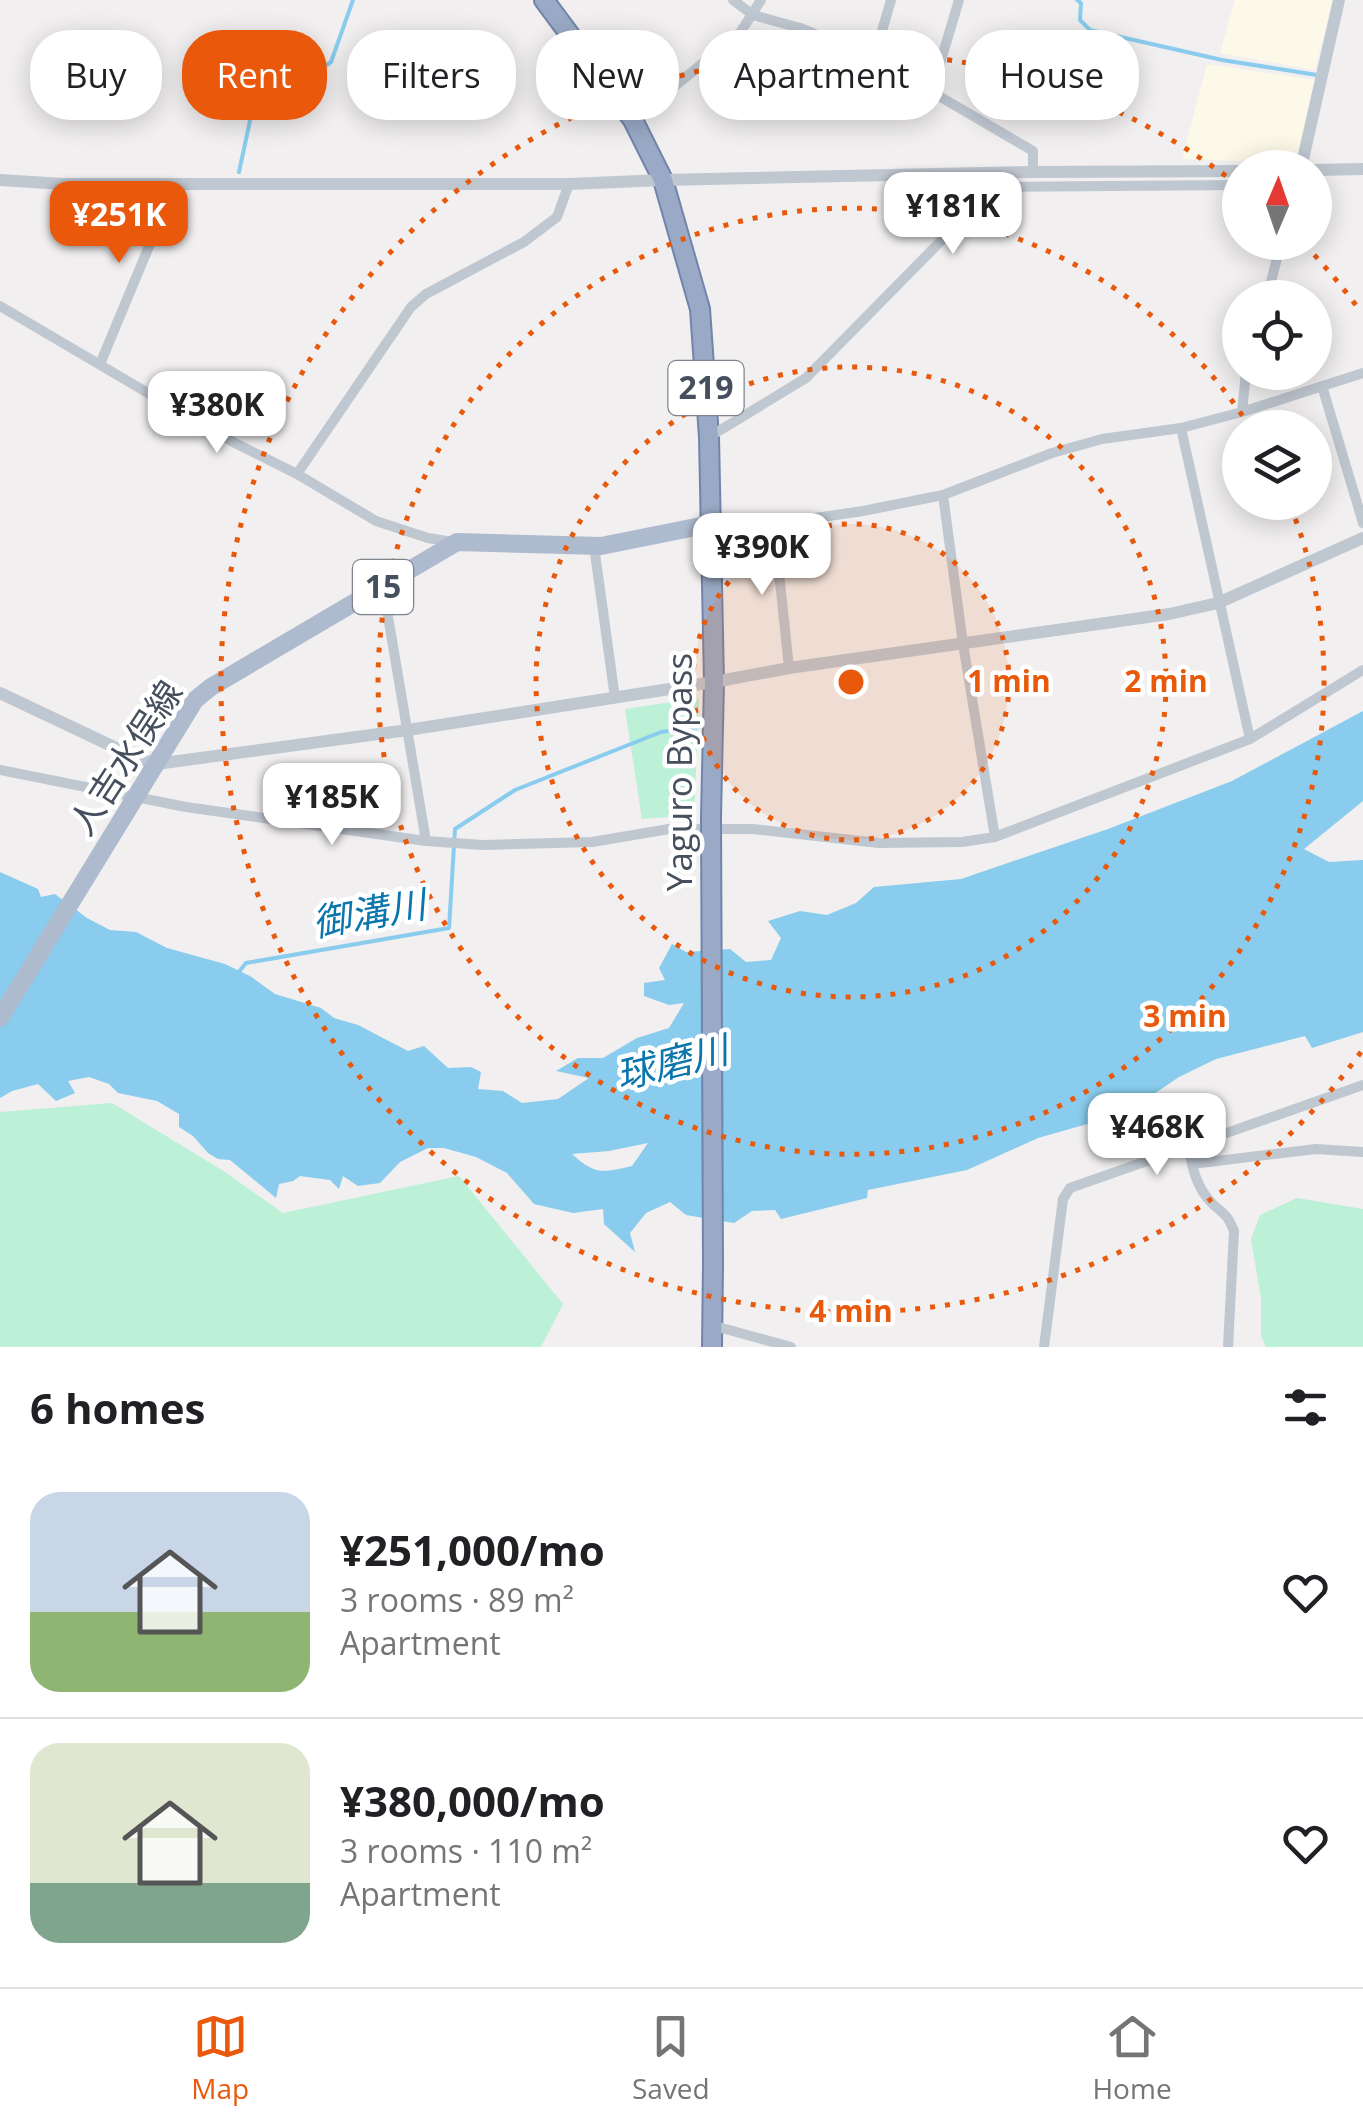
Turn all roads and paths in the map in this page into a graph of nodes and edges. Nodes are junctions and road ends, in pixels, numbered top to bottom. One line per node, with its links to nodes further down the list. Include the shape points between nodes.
1 (544, 0): 8 (highway, Yaguro Bypass / 219)
2 (733, 0): 7 (street)
3 (761, 0): 7 (street)
4 (891, 0): 10 (street)
5 (959, 0): 11 (street)
6 (1338, 0): 15 (street)
7 (753, 15): 9 (street); 12 (street)
8 (566, 30)
9 (805, 30)
10 (882, 30)
11 (945, 52)
12 (679, 83)
13 (945, 99): 19 (street, via 1032,150)
14 (634, 120): 21 (highway, Yaguro Bypass / 219)
15 (1304, 150)
16 (1363, 169): 18 (street)
17 (1222, 170): 19 (street)
18 (1332, 170)
19 (1033, 172): 21 (street)
20 (0, 180): 22 (street)
21 (663, 180): 23 (street); 34 (highway, Yaguro Bypass / 219, via 700,308)
22 (175, 184): 23 (street); 26 (street)
23 (568, 184): 35 (street, via 557,217 412,307)
24 (1222, 185): 34 (street, via 994,186 806,378)
25 (0, 306): 26 (street)
26 (100, 364): 35 (street)
27 (1363, 373): 28 (street)
28 (1332, 383)
29 (1310, 390): 31 (street)
30 (1323, 390): 37 (street)
31 (1248, 410)
32 (1222, 417): 33 (street)
33 (1181, 428): 36 (street, via 1052,453); 44 (street)
34 (709, 437): 38 (highway, Yaguro Bypass / 219)
35 (297, 474): 41 (street, via 376,522)
36 (943, 495): 39 (street); 45 (street)
37 (1363, 523)
38 (711, 524): 39 (street); 42 (main road, 15); 48 (highway, Yaguro Bypass / 219)
39 (774, 524): 46 (street)
40 (1363, 538): 44 (street)
41 (457, 542): 42 (main road, 15); 43 (main road, 人吉水俣線 / 15)
42 (594, 546): 50 (street)
43 (383, 587): 51 (street); 53 (main road, 人吉水俣線 / 15, via 211,687 195,700)
44 (1218, 603): 45 (street); 52 (street)
45 (963, 644): 46 (street); 56 (street)
46 (789, 668): 48 (street)
47 (1363, 670): 52 (street)
48 (714, 682): 50 (street); 63 (highway, Yaguro Bypass / 219, bridge)
49 (0, 693): 53 (street)
50 (615, 698): 51 (street)
51 (408, 730): 53 (street); 57 (street)
52 (1250, 738): 56 (street)
53 (156, 764): 55 (main road, 人吉水俣線 / 15)
54 (0, 770): 55 (street)
55 (135, 801): 57 (street); 58 (main road, 人吉水俣線 / 15)
56 (995, 837): 57 (street, via 880,843 753,828 669,829 592,842)
57 (426, 840)
58 (0, 1018)
59 (1363, 1086): 60 (street)
60 (1188, 1146): 62 (street); 66 (street, via 1070,1188 1063,1199)
61 (1363, 1152): 62 (street, via 1316,1149)
62 (1192, 1164): 67 (street, via 1234,1232)
63 (712, 1325): 64 (highway, Yaguro Bypass / 219); 65 (street)
64 (712, 1347)
65 (791, 1347)
66 (1044, 1347)
67 (1228, 1347)

